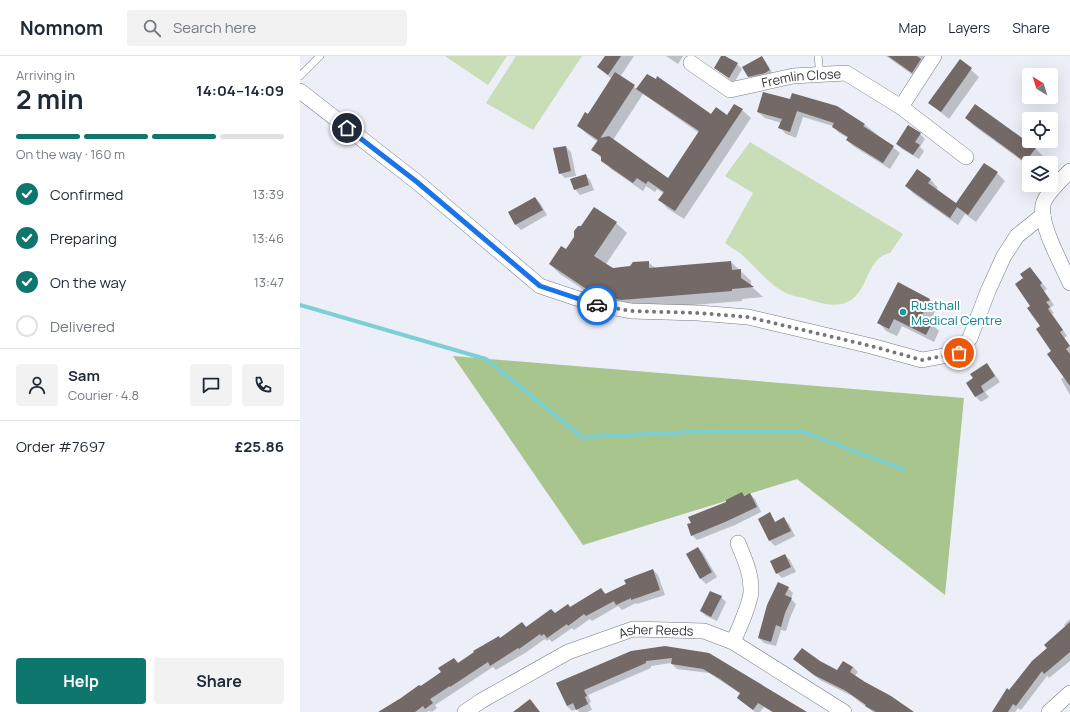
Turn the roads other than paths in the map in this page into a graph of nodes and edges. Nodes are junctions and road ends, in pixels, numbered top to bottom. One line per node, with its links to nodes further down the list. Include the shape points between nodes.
1 (320, 56): 6 (lane)
2 (818, 56): 5 (lane)
3 (934, 56): 8 (street)
4 (691, 63): 5 (street, Fremlin Close, via 730,90 793,76)
5 (820, 74): 8 (street, Fremlin Close, via 846,73)
6 (300, 76)
7 (300, 91): 11 (street, via 417,182 540,286 594,304 631,311 748,317 922,360 959,353 970,338 1004,256 1017,236)
8 (901, 107): 9 (street, Fremlin Close)
9 (966, 157)
10 (1070, 171): 11 (street, via 1043,204)
11 (1043, 215): 12 (street, via 1048,234)
12 (1070, 283)
13 (738, 543): 14 (street, via 748,567 752,590 741,626)
14 (733, 642): 16 (street, Asher Reeds, via 704,631 633,629 568,652); 18 (street, Asher Reeds)
15 (1070, 693): 19 (street)
16 (485, 706): 17 (street, Asher Reeds)
17 (464, 712)
18 (844, 712)
19 (1050, 712)

